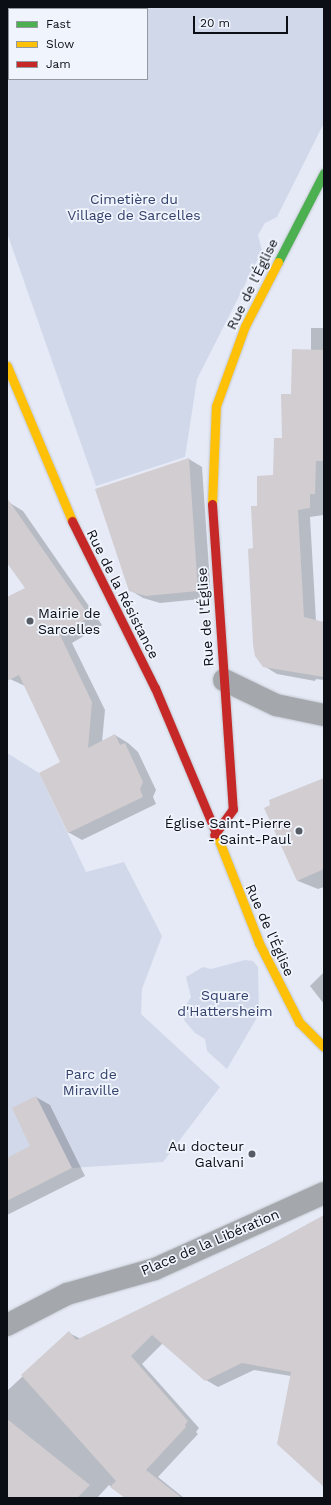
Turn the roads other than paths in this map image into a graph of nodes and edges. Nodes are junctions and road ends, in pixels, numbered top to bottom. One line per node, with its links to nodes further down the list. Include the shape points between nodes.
1 (324, 172): 3 (street, Rue de l'Église, via 245,326 216,406 211,520)
2 (7, 366): 5 (street, Rue de la Résistance, via 62,503 155,688 189,766)
3 (224, 680): 4 (street, via 276,705); 5 (street, Rue de l'Église, via 234,809)
4 (324, 715)
5 (214, 835): 6 (street, Rue de l'Église, via 259,943 289,1003 299,1022)
6 (324, 1047)
7 (324, 1193): 8 (street, Place de la Libération, via 155,1269 67,1294)
8 (7, 1325)

